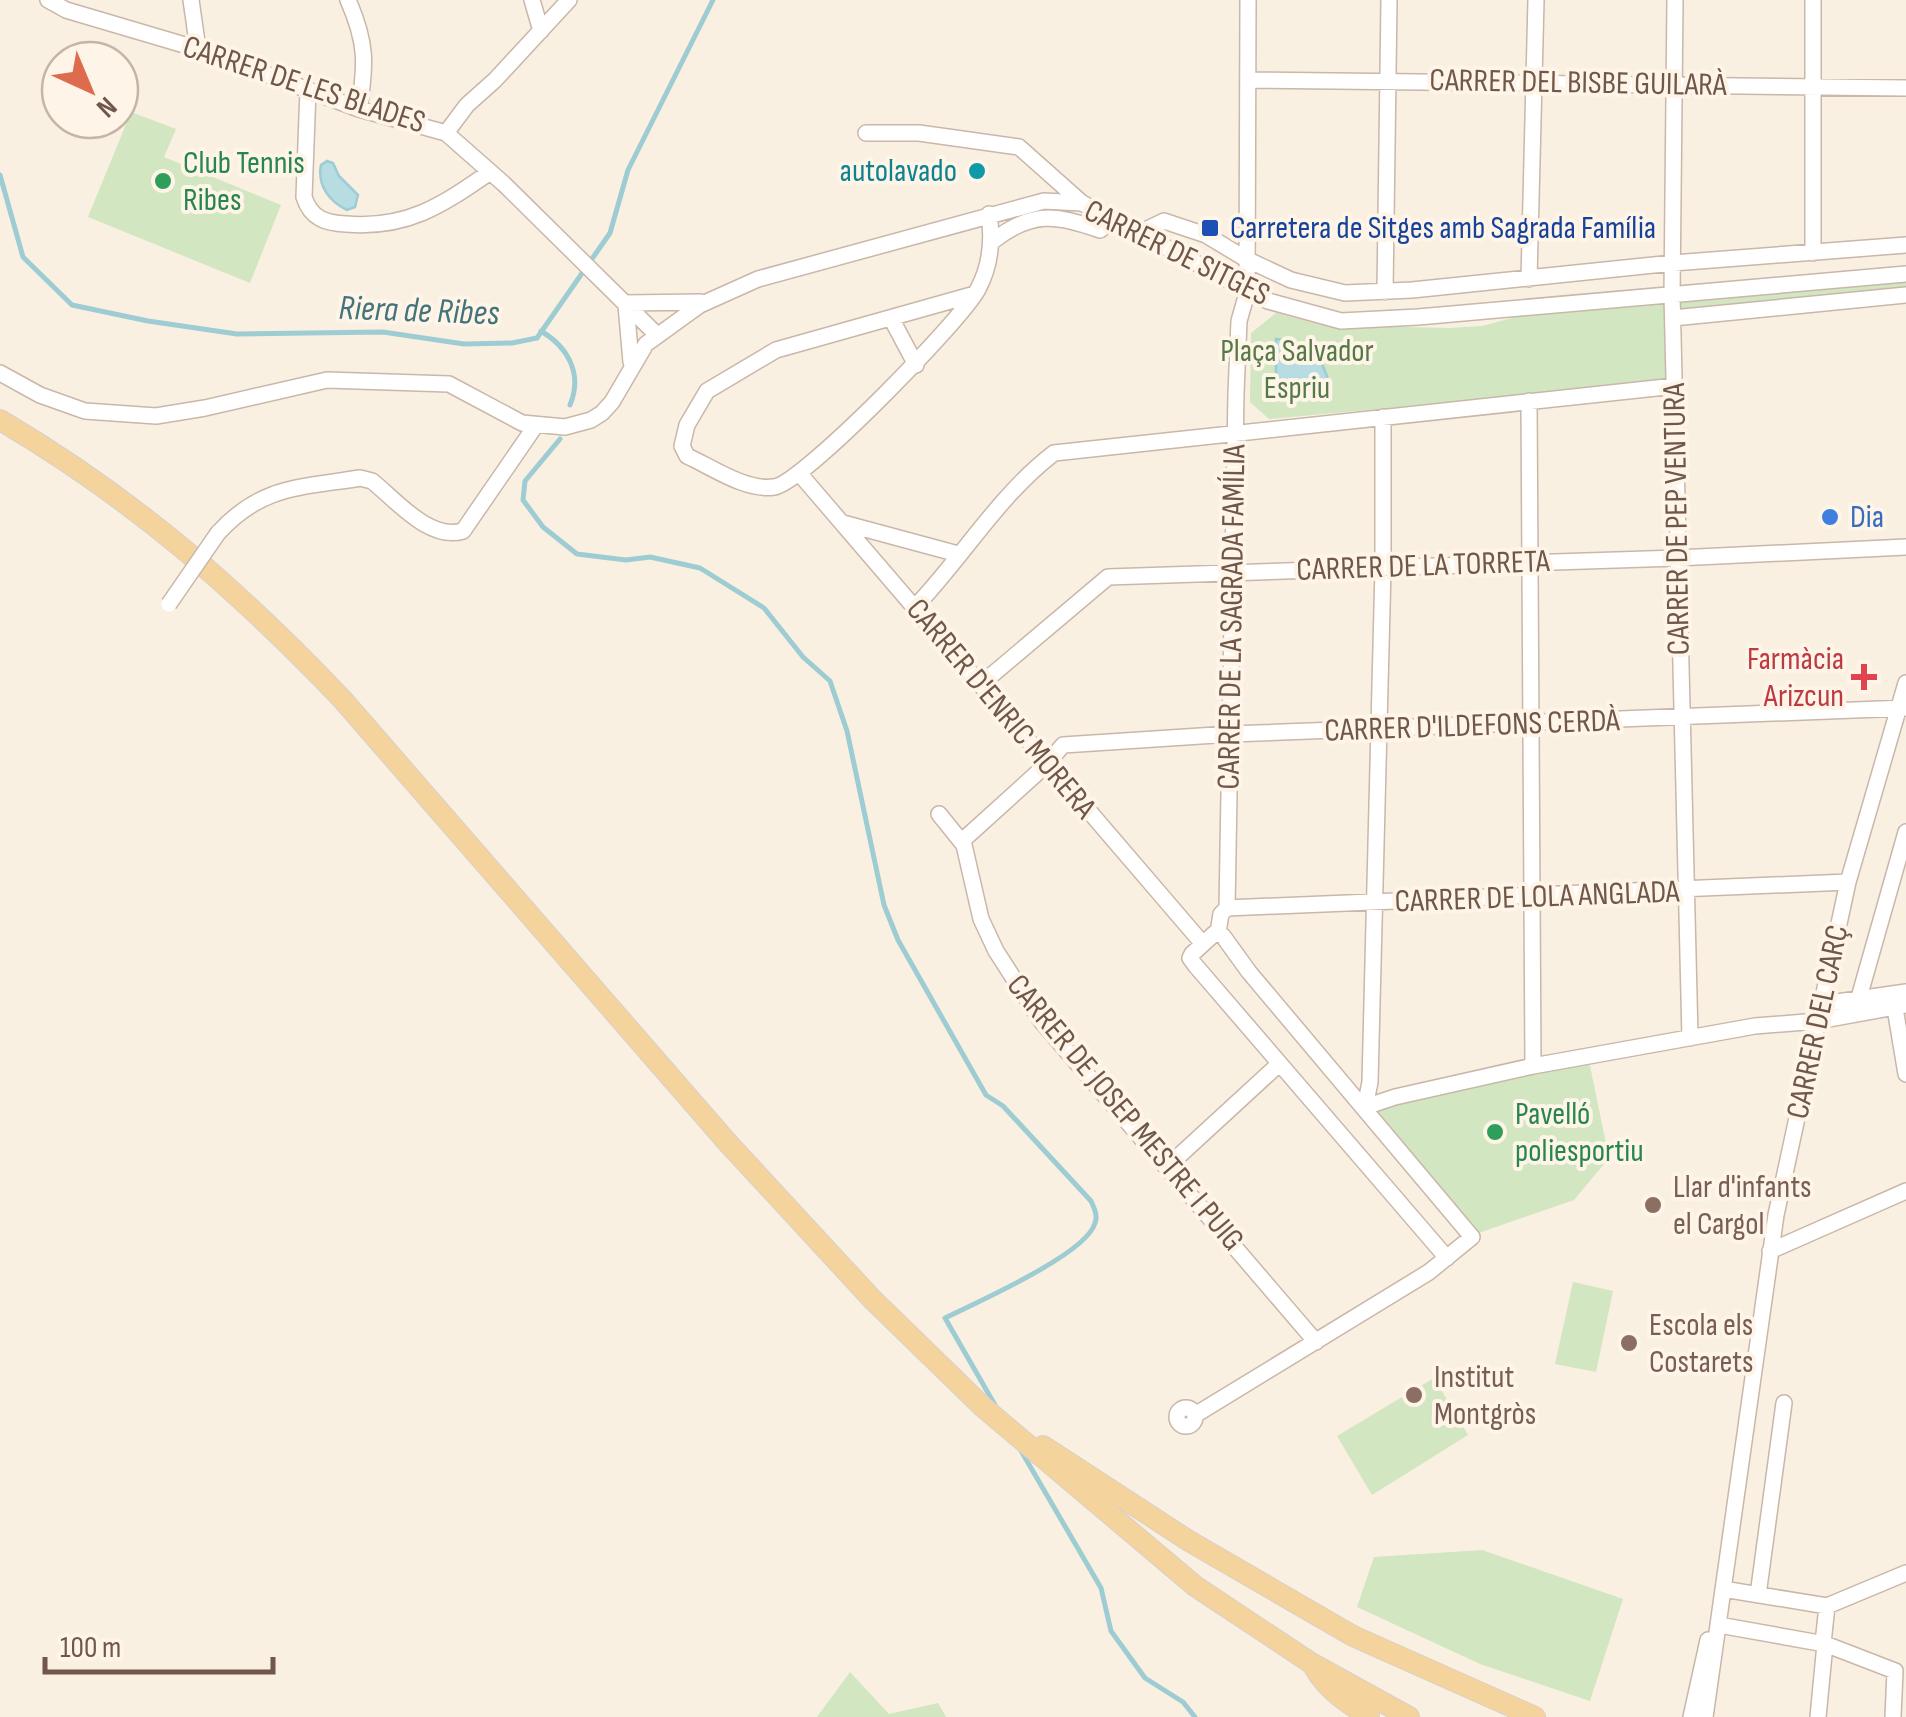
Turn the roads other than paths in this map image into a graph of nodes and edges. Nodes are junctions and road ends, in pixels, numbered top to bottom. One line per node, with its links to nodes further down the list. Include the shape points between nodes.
1 (48, 0): 11 (street, CARRER DE LES BLADES)
2 (190, 0): 13 (street)
3 (348, 0): 21 (street, via 366,60)
4 (532, 0): 12 (street)
5 (569, 0): 12 (street)
6 (1248, 0): 14 (street, CARRER DE LA SAGRADA FAMÍLIA)
7 (1389, 0): 15 (street)
8 (1536, 0): 16 (street)
9 (1675, 0): 17 (street, CARRER DE PEP VENTURA)
10 (1814, 0): 18 (street)
11 (66, 5): 13 (street, CARRER DE LES BLADES)
12 (541, 31): 22 (street)
13 (198, 49): 20 (street, CARRER DE LES BLADES)
14 (1250, 80): 15 (street, CARRER DEL BISBE GUILARÀ); 32 (street, CARRER DE LA SAGRADA FAMÍLIA)
15 (1387, 82): 16 (street, CARRER DEL BISBE GUILARÀ); 37 (street)
16 (1536, 83): 17 (street, CARRER DEL BISBE GUILARÀ); 35 (street)
17 (1675, 83): 18 (street, CARRER DEL BISBE GUILARÀ); 33 (street, CARRER DE PEP VENTURA)
18 (1814, 86): 19 (street, CARRER DEL BISBE GUILARÀ); 31 (street)
19 (1906, 88)
20 (308, 90): 21 (street, CARRER DE LES BLADES); 24 (street, via 304,198 325,222 390,226 447,202)
21 (359, 109): 22 (street, CARRER DE LES BLADES)
22 (446, 132): 24 (street)
23 (866, 132): 25 (street, via 1019,147)
24 (490, 172): 41 (street)
25 (1082, 203): 26 (street, CARRER DE SITGES, via 1044,200); 27 (street, CARRER DE SITGES)
26 (988, 214): 29 (street); 42 (street, CARRER DE SITGES, via 758,279)
27 (1115, 219): 28 (street, CARRER DE SITGES); 29 (street, via 1100,230 1040,218 1018,222)
28 (1141, 232): 32 (street, via 1164,221 1206,235); 36 (street, CARRER DE SITGES)
29 (993, 241): 38 (street)
30 (1906, 245): 31 (street)
31 (1813, 254): 33 (street)
32 (1246, 260): 36 (street, CARRER DE LA SAGRADA FAMÍLIA); 37 (street, via 1324,290)
33 (1673, 262): 35 (street); 39 (street, CARRER DE PEP VENTURA)
34 (1906, 274): 39 (street, CARRER DE SITGES)
35 (1529, 279): 37 (street)
36 (1247, 292): 39 (street, CARRER DE SITGES, via 1341,321); 54 (street, CARRER DE LA SAGRADA FAMÍLIA, via 1239,321)
37 (1385, 292)
38 (976, 294): 43 (street); 46 (street)
39 (1672, 295): 44 (street, CARRER DE PEP VENTURA)
40 (1906, 295): 44 (street)
41 (625, 303): 42 (street); 45 (street); 47 (street)
42 (704, 303): 45 (street)
43 (891, 318): 46 (street); 55 (street, via 776,350 700,400 682,446 687,456 750,485 776,488)
44 (1673, 318): 49 (street, CARRER DE PEP VENTURA)
45 (656, 334): 47 (street)
46 (916, 365): 55 (street)
47 (631, 366): 53 (street, via 612,402 591,420)
48 (0, 373): 53 (street, via 86,411 156,416 328,380 449,384)
49 (1675, 386): 50 (street); 59 (street, CARRER DE PEP VENTURA)
50 (1529, 401): 51 (street); 60 (street)
51 (1383, 416): 54 (street); 61 (street)
52 (0, 420): 100 (main road, via 163,529 292,647 740,1156 872,1299)
53 (536, 426): 63 (street, bridge, via 462,531 449,535 430,528 360,478 269,493 238,511)
54 (1235, 434): 58 (street, via 1054,453 1026,475); 62 (street, CARRER DE LA SAGRADA FAMÍLIA)
55 (799, 474): 56 (street, CARRER D'ENRIC MORERA)
56 (844, 524): 58 (street); 64 (street, CARRER D'ENRIC MORERA)
57 (1906, 547): 59 (street, CARRER DE LA TORRETA)
58 (958, 554): 64 (street)
59 (1677, 558): 60 (street, CARRER DE LA TORRETA); 68 (street, CARRER DE PEP VENTURA)
60 (1530, 563): 61 (street, CARRER DE LA TORRETA); 69 (street)
61 (1383, 568): 62 (street, CARRER DE LA TORRETA); 70 (street)
62 (1234, 571): 66 (street, CARRER DE LA TORRETA, via 1108,577); 71 (street, CARRER DE LA SAGRADA FAMÍLIA)
63 (168, 604)
64 (915, 606): 66 (street, CARRER D'ENRIC MORERA)
65 (1906, 684): 67 (street, CARRER DEL CARÇ)
66 (980, 686): 72 (street, CARRER D'ENRIC MORERA)
67 (1902, 708): 68 (street, CARRER D'ILDEFONS CERDÀ); 76 (street, CARRER DEL CARÇ)
68 (1681, 719): 69 (street, CARRER D'ILDEFONS CERDÀ); 77 (street, CARRER DE PEP VENTURA)
69 (1531, 724): 70 (street, CARRER D'ILDEFONS CERDÀ); 78 (street)
70 (1379, 728): 71 (street, CARRER D'ILDEFONS CERDÀ); 79 (street)
71 (1231, 734): 72 (street, CARRER D'ILDEFONS CERDÀ, via 1063,745); 80 (street, CARRER DE LA SAGRADA FAMÍLIA)
72 (1048, 764): 75 (street, CARRER D'ILDEFONS CERDÀ); 82 (street, CARRER D'ENRIC MORERA)
73 (940, 814): 75 (street, CARRER DE JOSEP MESTRE I PUIG)
74 (1906, 832): 84 (street)
75 (962, 841): 93 (street, CARRER DE JOSEP MESTRE I PUIG, via 981,919 1011,978 1040,1021)
76 (1848, 882): 77 (street, CARRER DE LOLA ANGLADA); 85 (street, CARRER DEL CARÇ)
77 (1686, 891): 78 (street, CARRER DE LOLA ANGLADA); 88 (street, CARRER DE PEP VENTURA)
78 (1532, 897): 79 (street, CARRER DE LOLA ANGLADA); 90 (street)
79 (1375, 903): 80 (street, CARRER DE LOLA ANGLADA); 92 (street)
80 (1227, 908): 81 (street, CARRER DE LA SAGRADA FAMÍLIA)
81 (1218, 932): 82 (street); 92 (street)
82 (1203, 944): 89 (street, via 1190,958)
83 (1906, 992): 84 (street)
84 (1858, 1002): 85 (street)
85 (1823, 1004): 87 (street, CARRER DEL CARÇ)
86 (1900, 1006): 87 (street); 91 (street)
87 (1818, 1022): 88 (street); 95 (street, CARRER DEL CARÇ)
88 (1690, 1038): 90 (street)
89 (1279, 1064): 93 (street); 96 (street)
90 (1532, 1066): 92 (street)
91 (1906, 1074)
92 (1365, 1107): 96 (street, via 1472,1237)
93 (1168, 1166): 97 (street, CARRER DE JOSEP MESTRE I PUIG)
94 (1906, 1190): 95 (street)
95 (1770, 1251): 103 (street, CARRER DEL CARÇ)
96 (1447, 1258): 97 (street)
97 (1316, 1342): 99 (street)
98 (1784, 1403): 102 (street)
99 (1195, 1415)
100 (1016, 1436): 107 (main road, via 1194,1586); 112 (main road, via 1053,1452 1189,1542 1353,1636)
101 (1906, 1573): 104 (street)
102 (1758, 1595): 103 (street); 104 (street)
103 (1722, 1596): 105 (street, CARRER DEL CARÇ); 109 (street, CARRER DEL CARÇ, via 1705,1646)
104 (1827, 1606): 106 (street)
105 (1719, 1624): 106 (street); 109 (street, CARRER DEL CARÇ)
106 (1824, 1644): 108 (street); 113 (street)
107 (1311, 1662): 110 (main road, via 1322,1682); 111 (main road)
108 (1901, 1674): 114 (street)
109 (1702, 1716)
110 (1369, 1717)
111 (1409, 1717)
112 (1535, 1717)
113 (1818, 1717)
114 (1892, 1717)

